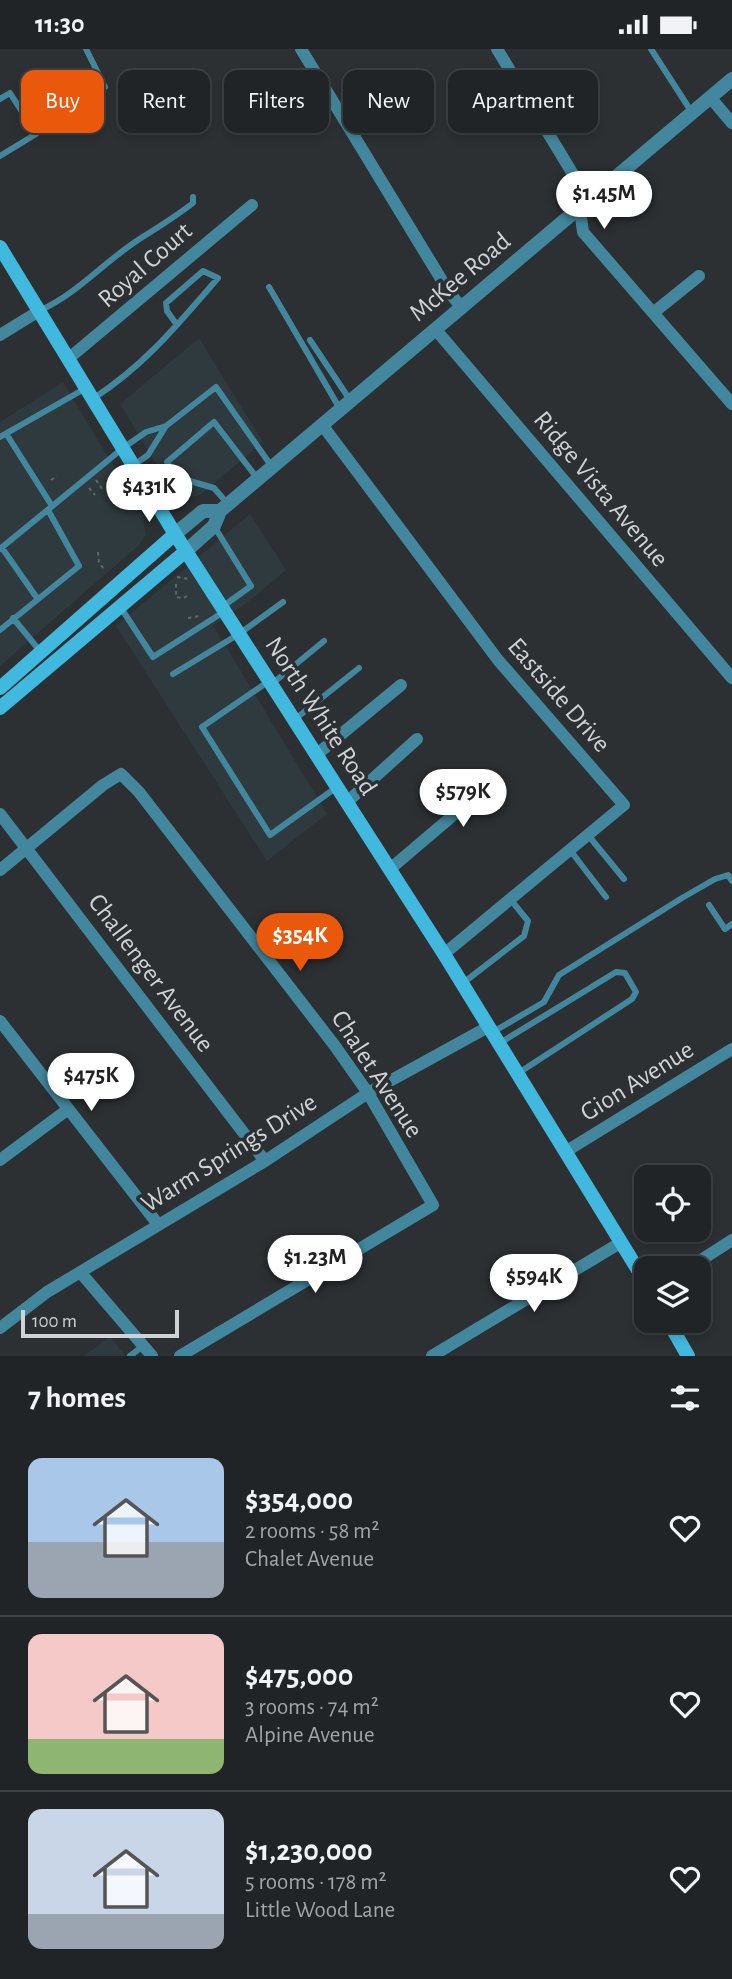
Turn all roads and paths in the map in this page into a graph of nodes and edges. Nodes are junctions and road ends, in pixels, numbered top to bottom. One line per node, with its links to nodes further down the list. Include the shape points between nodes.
1 (86, 49): 5 (lane)
2 (301, 49): 20 (street)
3 (497, 49): 16 (street, via 576,179)
4 (651, 49): 10 (lane)
5 (96, 70)
6 (732, 79): 7 (street, McKee Road)
7 (710, 97): 10 (street, McKee Road); 11 (street)
8 (0, 99): 9 (lane, via 10,93)
9 (21, 110)
10 (692, 113): 16 (street, McKee Road)
11 (732, 123)
12 (36, 133): 13 (lane)
13 (0, 156)
14 (193, 197): 21 (lane, via 193,203 177,216 138,240 59,302)
15 (252, 205): 27 (street, Royal Court)
16 (581, 206): 20 (street, McKee Road); 22 (street, via 583,232)
17 (0, 247): 21 (main road, North White Road)
18 (699, 276): 22 (street)
19 (269, 287): 30 (lane)
20 (461, 308): 24 (street, McKee Road)
21 (39, 311): 25 (street); 27 (main road, North White Road)
22 (653, 313): 29 (street)
23 (177, 325): 23 (lane, via 210,288 218,278 202,271 166,303); 28 (lane, via 145,361)
24 (436, 330): 30 (street, McKee Road); 73 (street, Ridge Vista Avenue)
25 (0, 335)
26 (310, 340): 30 (lane)
27 (68, 359): 28 (main road, North White Road)
28 (91, 393): 33 (lane); 34 (main road, North White Road)
29 (732, 404)
30 (346, 406): 32 (street, McKee Road)
31 (166, 426): 34 (lane, via 145,432); 35 (lane, via 148,455); 36 (lane, via 216,387)
32 (323, 426): 36 (street, McKee Road); 85 (street, Eastside Drive, via 498,660 624,805)
33 (4, 436): 46 (lane)
34 (123, 448): 35 (main road, North White Road); 46 (lane)
35 (133, 465): 43 (main road, North White Road)
36 (273, 467): 39 (street, McKee Road)
37 (172, 469): 39 (lane, via 167,462 214,422); 43 (lane); 47 (lane, via 176,477 214,488)
38 (57, 476): 40 (path)
39 (258, 479): 47 (street, McKee Road)
40 (51, 480)
41 (87, 486): 45 (path)
42 (99, 486): 44 (path)
43 (146, 487): 49 (main road, North White Road)
44 (103, 490)
45 (95, 495)
46 (50, 508): 50 (lane); 60 (lane, via 79,566)
47 (224, 508): 48 (street, McKee Road); 49 (street, McKee Road, via 203,511)
48 (214, 526): 51 (street, McKee Road); 63 (lane, via 251,586)
49 (175, 534): 51 (main road, North White Road); 70 (main road, McKee Road)
50 (1, 548): 60 (lane)
51 (186, 551): 56 (main road, McKee Road); 57 (main road, North White Road)
52 (98, 552): 53 (path)
53 (99, 562): 54 (path); 55 (path)
54 (94, 563)
55 (105, 571)
56 (159, 574): 57 (path); 62 (main road, McKee Road)
57 (206, 582): 63 (main road, North White Road)
58 (176, 584): 59 (path, via 176,597)
59 (190, 595)
60 (37, 598): 65 (lane)
61 (283, 602): 68 (lane)
62 (120, 607): 63 (lane, via 153,657); 77 (main road, McKee Road)
63 (223, 609): 68 (main road, North White Road)
64 (203, 615): 66 (path)
65 (13, 618): 67 (lane); 70 (lane)
66 (188, 618)
67 (0, 630)
68 (239, 634): 72 (lane); 74 (main road, North White Road)
69 (324, 641): 74 (lane)
70 (41, 652): 76 (main road, McKee Road)
71 (359, 668): 78 (lane)
72 (173, 674)
73 (732, 678)
74 (270, 683): 78 (main road, North White Road); 82 (lane, via 202,727 270,835)
75 (401, 685): 80 (street)
76 (0, 688)
77 (0, 708)
78 (294, 720): 80 (main road, North White Road)
79 (417, 739): 83 (street)
80 (316, 755): 82 (main road, North White Road)
81 (450, 778): 88 (street, via 470,801)
82 (337, 787): 83 (main road, North White Road)
83 (346, 802): 88 (main road, North White Road)
84 (0, 814): 86 (street, Challenger Avenue)
85 (589, 835): 87 (street, Eastside Drive); 90 (lane)
86 (26, 847): 89 (street); 102 (street, Chalet Avenue, via 121,774); 106 (street, Challenger Avenue)
87 (570, 850): 92 (lane); 93 (street, Eastside Drive)
88 (390, 869): 96 (main road, North White Road)
89 (0, 870)
90 (624, 879)
91 (732, 881): 99 (lane, via 728,875 715,879 559,975 544,1002)
92 (607, 897)
93 (510, 899): 96 (street, Eastside Drive); 97 (lane, via 528,921 524,936)
94 (709, 905): 95 (lane, via 725,929)
95 (732, 924)
96 (444, 954): 97 (main road, North White Road)
97 (462, 983): 99 (main road, North White Road)
98 (0, 1021): 103 (street)
99 (493, 1035): 101 (main road, North White Road); 101 (lane, via 615,972 625,973 636,995); 102 (street, Warm Springs Drive)
100 (732, 1049): 104 (street, Gion Avenue)
101 (517, 1074): 104 (main road, North White Road)
102 (368, 1093): 106 (street, Warm Springs Drive); 118 (street, Chalet Avenue, via 433,1205)
103 (67, 1110): 105 (street); 107 (street)
104 (565, 1151): 109 (main road, North White Road)
105 (0, 1160)
106 (265, 1161): 107 (street, Warm Springs Drive)
107 (157, 1223): 112 (street, Warm Springs Drive)
108 (732, 1240): 110 (street)
109 (620, 1243): 111 (main road, North White Road); 119 (street)
110 (707, 1256)
111 (634, 1265)
112 (81, 1273): 113 (street, Warm Springs Drive); 115 (street)
113 (0, 1328)
114 (675, 1333): 120 (main road)
115 (143, 1346): 116 (lane); 117 (street)
116 (130, 1356)
117 (152, 1356)
118 (180, 1356)
119 (432, 1356)
120 (688, 1356)

